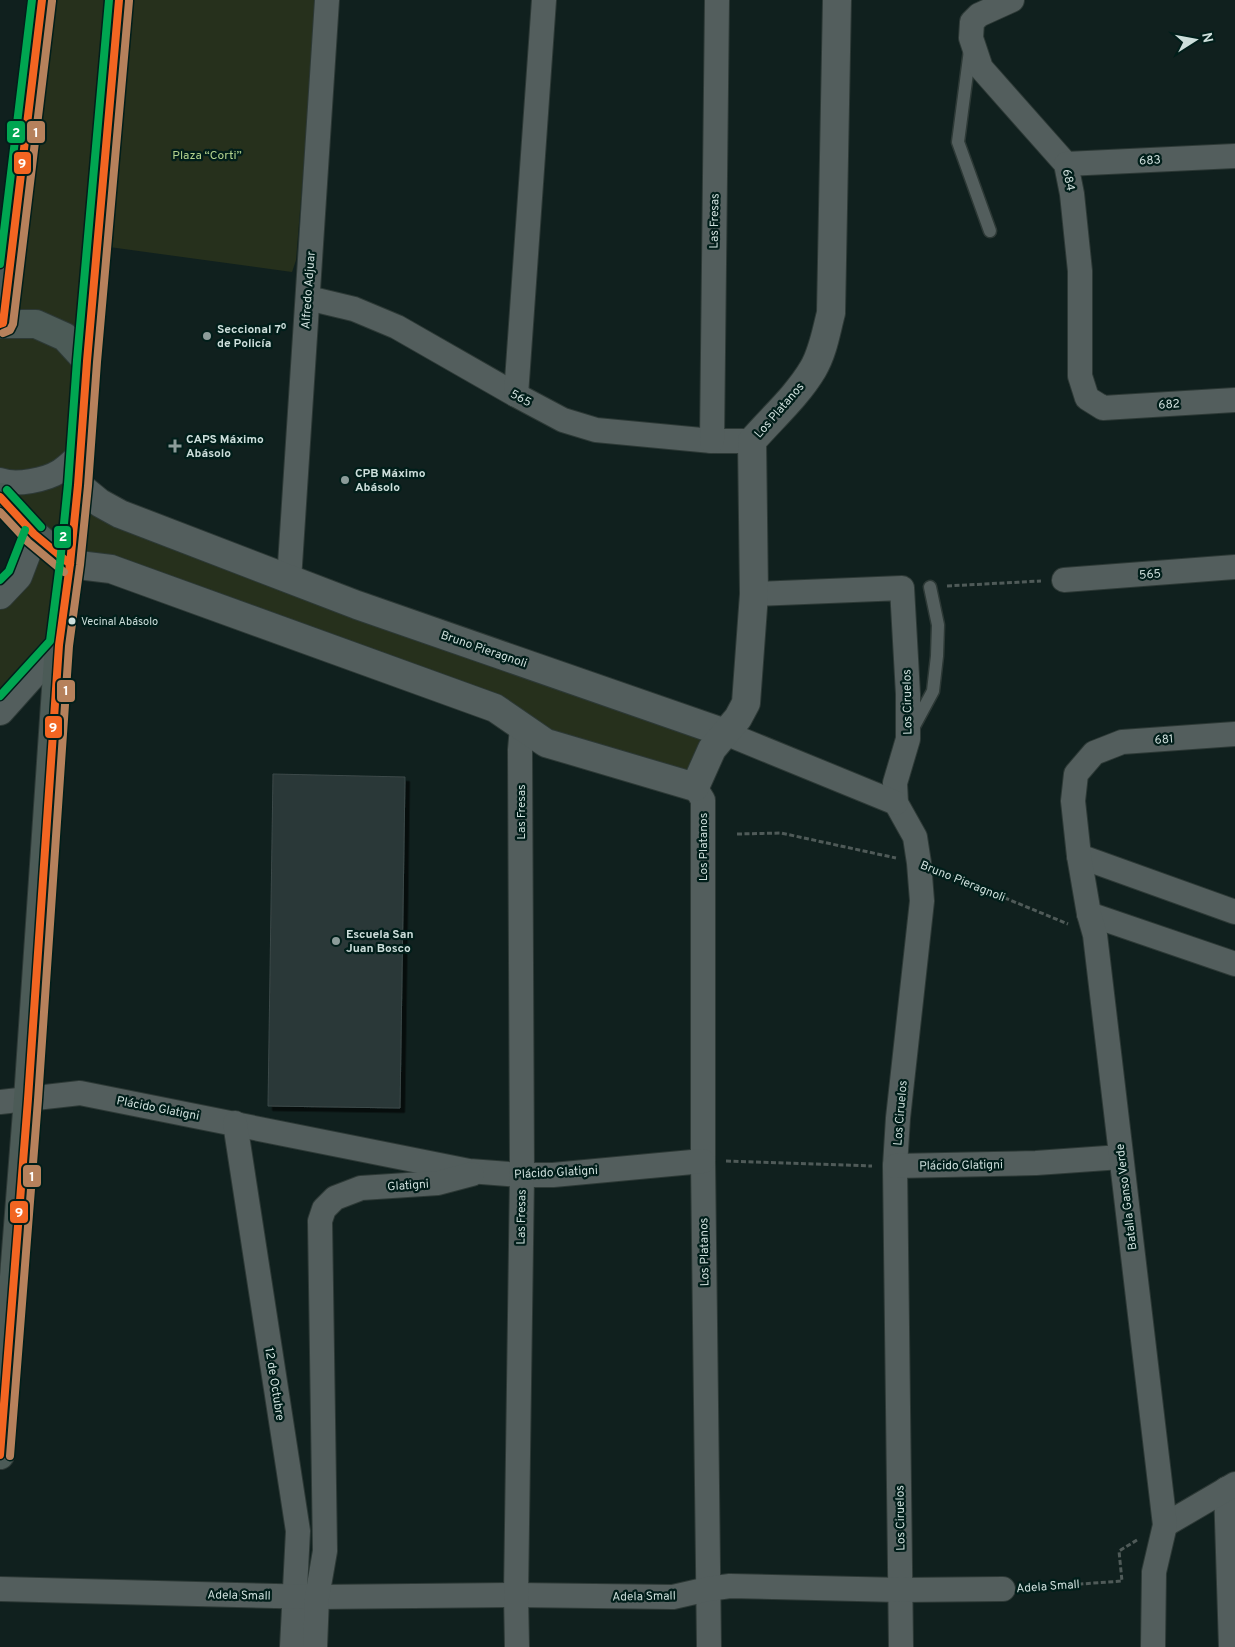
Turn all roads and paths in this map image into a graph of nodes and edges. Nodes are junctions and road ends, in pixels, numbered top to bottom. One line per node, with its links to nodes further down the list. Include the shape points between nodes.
1 (42, 0): 13 (main road)
2 (119, 0): 14 (main road)
3 (327, 0): 12 (street, Alfredo Adjuar)
4 (544, 0): 15 (street)
5 (717, 0): 19 (street, Las Fresas)
6 (837, 0): 18 (street, Los Platanos, via 831,313 813,369)
7 (1012, 0): 8 (street, via 979,15 972,22)
8 (971, 38): 10 (street, 684, via 981,68); 11 (lane, via 958,142)
9 (1235, 156): 10 (street, 683)
10 (1066, 164): 17 (street, 684, via 1080,271 1080,376 1087,398)
11 (990, 231)
12 (308, 298): 15 (street, 565, via 354,309 397,326); 27 (street, Alfredo Adjuar)
13 (2, 324): 14 (main road, via 36,324 65,337)
14 (87, 361): 20 (main road)
15 (516, 395): 19 (street, 565, via 563,420 596,430)
16 (1235, 400): 17 (street, 682)
17 (1103, 408)
18 (752, 441): 19 (street, 565); 30 (street, Los Platanos)
19 (712, 442)
20 (81, 453): 21 (street, via 60,472 33,482); 22 (main road)
21 (0, 480)
22 (78, 484): 25 (main road); 27 (street, Bruno Pieragnoli, via 100,503 120,514)
23 (0, 497): 24 (main road)
24 (34, 534): 25 (main road); 31 (street, via 18,576)
25 (70, 564): 32 (main road); 34 (street, via 111,569 495,708)
26 (1235, 568): 28 (street, 565)
27 (289, 580): 35 (street, Bruno Pieragnoli)
28 (1064, 580): 29 (path)
29 (930, 587): 37 (lane, via 938,625 933,691)
30 (754, 594): 35 (street, Los Platanos, via 746,703); 37 (street, Los Ciruelos, via 902,588)
31 (0, 595)
32 (60, 645): 33 (street); 47 (main road)
33 (0, 710)
34 (522, 727): 39 (street, via 546,743); 54 (street, Las Fresas)
35 (725, 733): 39 (street, Los Platanos, via 712,748); 40 (street, Bruno Pieragnoli)
36 (1235, 734): 38 (street, 681, via 1122,742)
37 (908, 739): 40 (street, Los Ciruelos, via 895,783)
38 (1094, 753): 42 (street, Batalla Ganso Verde, via 1076,774 1073,801)
39 (695, 787): 51 (street, Los Platanos, via 703,800)
40 (896, 804): 43 (street, Los Ciruelos, via 915,837)
41 (736, 834): 43 (path, Bruno Pieragnoli, via 781,833)
42 (1079, 856): 44 (street); 45 (street, Batalla Ganso Verde)
43 (919, 863): 45 (path, Bruno Pieragnoli); 52 (street, Los Ciruelos, via 922,901)
44 (1235, 912)
45 (1092, 924): 46 (street); 50 (street, Batalla Ganso Verde)
46 (1235, 964)
47 (28, 1099): 48 (street, Plácido Glatigni); 49 (street, Plácido Glatigni, via 80,1092); 56 (main road)
48 (0, 1102)
49 (235, 1123): 53 (street, Plácido Glatigni); 65 (street, 12 de Octubre)
50 (1121, 1157): 52 (street, Plácido Glatigni, via 1036,1164); 59 (street, Batalla Ganso Verde)
51 (703, 1161): 52 (path); 54 (street, Plácido Glatigni); 61 (street, Los Platanos)
52 (895, 1166): 63 (street, Los Ciruelos)
53 (481, 1172): 54 (street, Plácido Glatigni); 55 (street, Glatigni, via 438,1182 361,1188)
54 (522, 1175): 64 (street, Las Fresas)
55 (335, 1198): 65 (street, 12 de Octubre, via 324,1209 320,1220 325,1552)
56 (5, 1313): 57 (main road)
57 (0, 1455)
58 (1230, 1486): 59 (street); 72 (street)
59 (1165, 1525): 62 (path, Adela Small, via 1119,1551 1122,1581); 71 (street, Batalla Ganso Verde, via 1154,1572)
60 (0, 1589): 65 (street, Adela Small)
61 (708, 1589): 63 (street, Adela Small, via 730,1586); 64 (street, Adela Small, via 673,1598); 69 (street, Los Platanos)
62 (1002, 1589): 63 (street, Adela Small)
63 (900, 1590): 70 (street, Los Ciruelos)
64 (516, 1595): 65 (street, Adela Small); 68 (street, Las Fresas)
65 (306, 1597): 66 (street, 12 de Octubre); 67 (street, 12 de Octubre)
66 (292, 1647)
67 (315, 1647)
68 (517, 1647)
69 (709, 1647)
70 (901, 1647)
71 (1154, 1647)
72 (1231, 1647)

